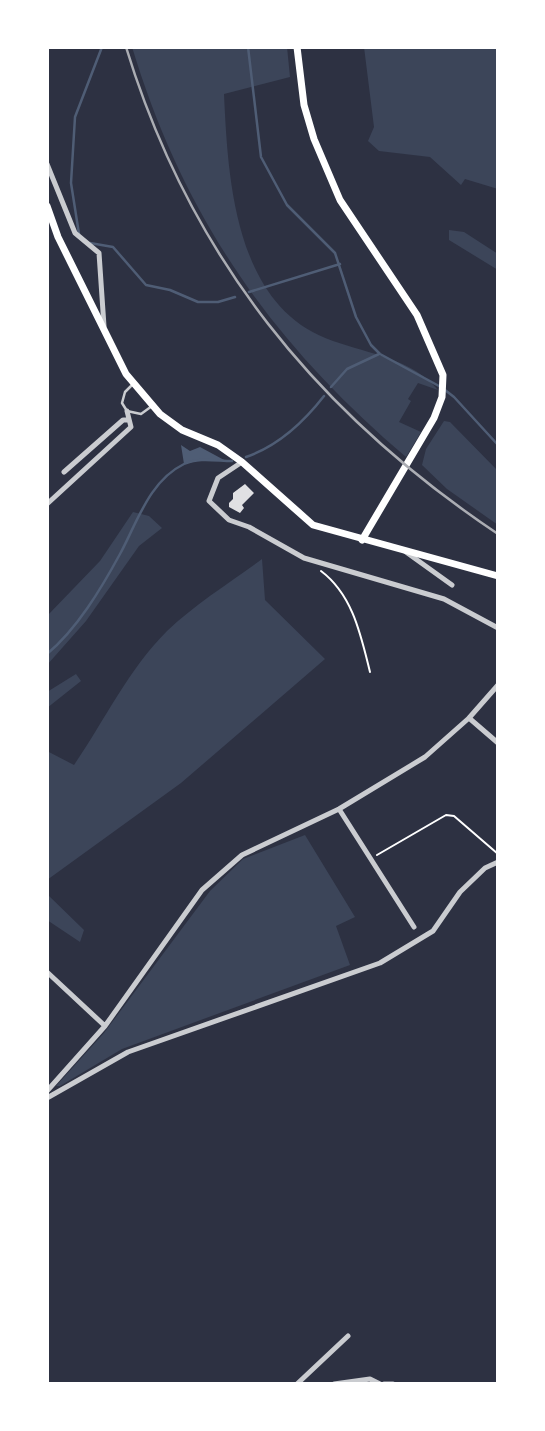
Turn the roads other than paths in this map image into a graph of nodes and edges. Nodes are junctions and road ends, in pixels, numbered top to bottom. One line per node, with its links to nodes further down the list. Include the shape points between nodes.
1 (296, 47): 12 (main road, via 304,105 340,200 416,315 443,375 442,397 424,439)
2 (47, 163): 4 (street, via 75,233 99,253)
3 (47, 206): 4 (main road)
4 (104, 333): 5 (main road)
5 (133, 384): 6 (main road); 7 (lane, via 122,403)
6 (152, 407): 7 (lane, via 141,414); 9 (main road)
7 (128, 411): 8 (street)
8 (129, 420): 10 (street, via 123,419); 11 (street, via 131,427)
9 (242, 462): 12 (main road, via 313,525); 16 (street, via 218,478 209,501 229,520 304,558 443,600)
10 (64, 472)
11 (47, 504)
12 (362, 540): 13 (main road)
13 (406, 552): 14 (main road); 15 (street)
14 (498, 576)
15 (452, 584)
16 (498, 628)
17 (498, 685): 18 (street)
18 (469, 718): 19 (street); 20 (street, via 425,757)
19 (498, 743)
20 (338, 809): 22 (street); 24 (street, via 242,855 202,890)
21 (498, 862): 26 (street, via 460,892 433,931 380,963 128,1052)
22 (414, 927)
23 (47, 972): 24 (street)
24 (105, 1026): 25 (street)
25 (47, 1091)
26 (47, 1098)
27 (348, 1336): 28 (street)
28 (297, 1384)
29 (334, 1384): 30 (street, via 370,1378)
30 (382, 1384): 31 (street)
31 (393, 1384)

